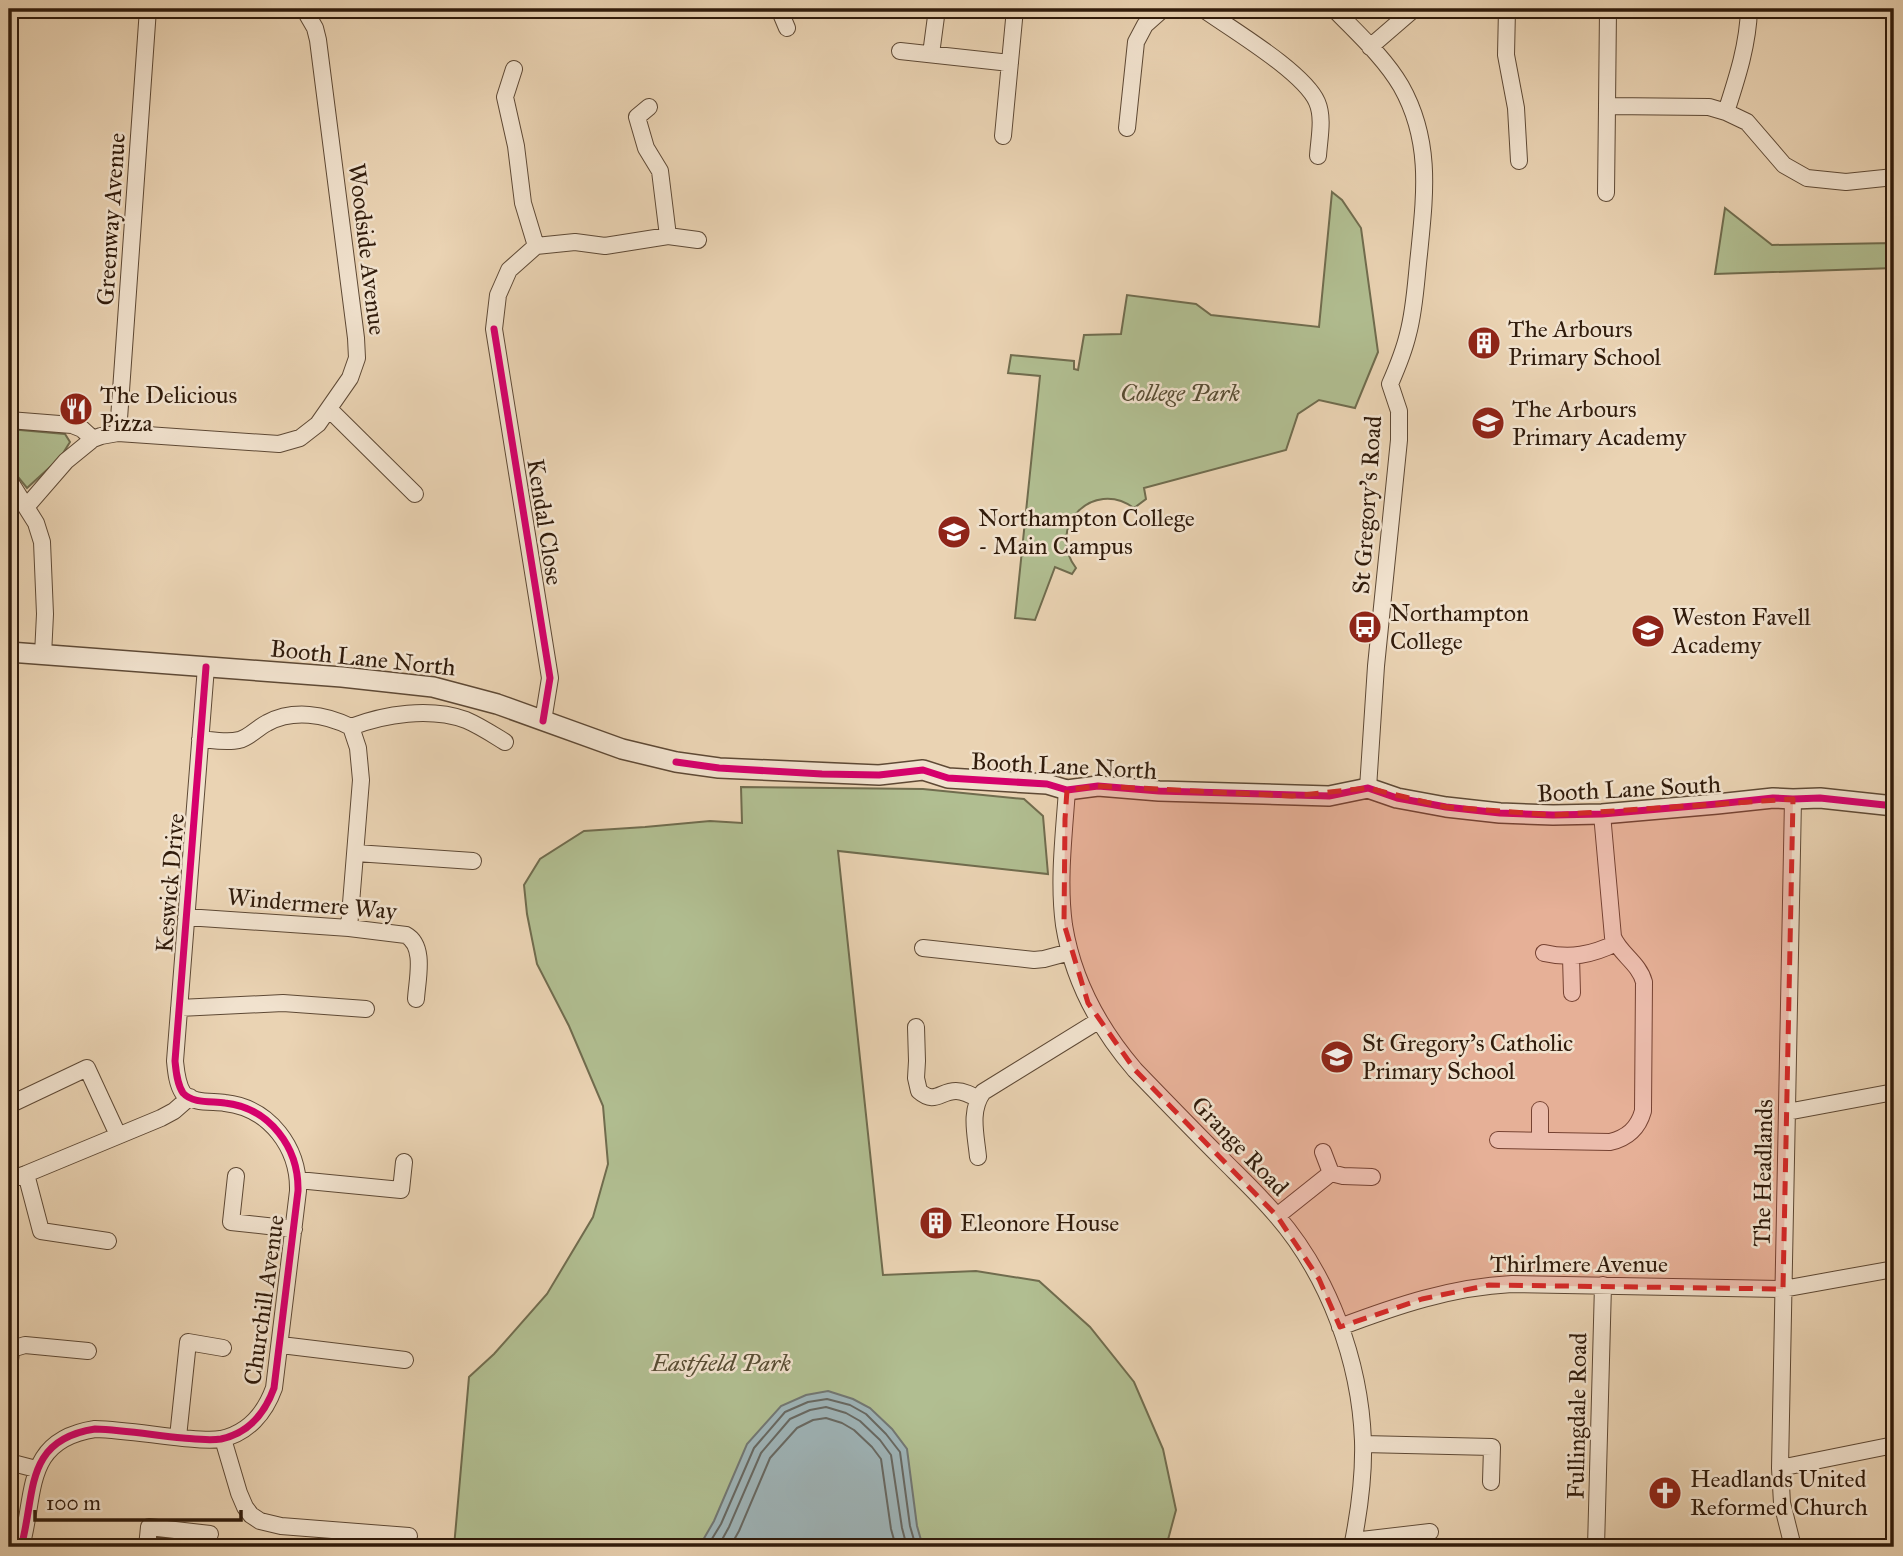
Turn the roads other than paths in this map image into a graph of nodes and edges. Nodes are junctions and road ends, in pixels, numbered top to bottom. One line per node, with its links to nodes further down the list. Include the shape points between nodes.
1 (148, 9): 33 (street, Greenway Avenue)
2 (304, 9): 31 (street, Woodside Avenue, via 318,40 357,349 355,368)
3 (779, 9): 13 (street)
4 (937, 9): 16 (street)
5 (1015, 9): 17 (street)
6 (1163, 9): 22 (street, via 1145,25 1136,42)
7 (1203, 9): 24 (street, via 1290,72 1314,97 1319,112)
8 (1334, 9): 14 (street, St Gregory's Road)
9 (1414, 9): 14 (street)
10 (1507, 9): 25 (street, via 1506,55)
11 (1608, 9): 19 (street)
12 (1749, 9): 21 (street, via 1742,63)
13 (787, 28)
14 (1370, 47): 45 (street, St Gregory's Road, via 1400,85 1415,119 1424,151 1425,187 1412,316 1390,384 1399,411 1399,440)
15 (900, 51): 16 (street)
16 (931, 54): 17 (street)
17 (1010, 63): 23 (street)
18 (514, 69): 30 (street, via 505,97 523,202)
19 (1606, 106): 21 (street, via 1709,107); 27 (street)
20 (649, 107): 28 (street, via 637,117 646,148 660,171)
21 (1726, 112): 26 (street, via 1747,122 1784,164 1807,178 1846,182)
22 (1127, 128)
23 (1003, 136)
24 (1318, 156)
25 (1519, 160)
26 (1894, 177)
27 (1606, 193)
28 (668, 236): 29 (street); 30 (street, via 605,246 575,242)
29 (698, 240)
30 (536, 246): 41 (street, Kendal Close, via 509,270 498,295 494,329 550,678)
31 (330, 409): 33 (street, Woodside Avenue, via 310,432 279,444); 36 (street)
32 (9, 420): 34 (street, via 72,425)
33 (118, 433): 34 (street, Woodside Avenue)
34 (93, 439): 37 (street, Woodside Avenue, via 66,461)
35 (9, 480): 37 (street)
36 (415, 494)
37 (27, 506): 39 (street, via 43,551)
38 (9, 652): 39 (street, Booth Lane North)
39 (43, 654): 40 (street, Booth Lane North)
40 (206, 667): 41 (street, Booth Lane North, via 433,687); 43 (street, Keswick Drive)
41 (544, 722): 46 (street, Booth Lane North, via 622,749 698,766 879,775 923,770 948,778)
42 (351, 727): 43 (street, via 319,716 295,715 273,720 240,740); 44 (street, via 391,714 449,716); 50 (street, via 361,765)
43 (200, 739): 52 (street, Keswick Drive)
44 (505, 742)
45 (1368, 788): 46 (street, Booth Lane North, via 1329,796 1098,786); 49 (street, Booth Lane South, via 1397,798 1500,813)
46 (1067, 789): 56 (street, Grange Road, via 1062,893)
47 (1793, 799): 48 (street, Booth Lane South); 49 (street, Booth Lane South, via 1773,797); 70 (street, The Headlands)
48 (1894, 806)
49 (1602, 814): 54 (street)
50 (356, 853): 51 (street); 53 (street)
51 (473, 861)
52 (186, 917): 53 (street, Windermere Way); 61 (street, Keswick Drive)
53 (349, 928): 60 (street, Windermere Way, via 412,938 417,949)
54 (1616, 943): 58 (street); 73 (street, via 1644,982 1641,1119 1621,1140)
55 (923, 948): 56 (street, via 1034,960)
56 (1070, 953): 63 (street, Grange Road)
57 (1544, 953): 58 (street)
58 (1571, 957): 59 (street)
59 (1572, 993)
60 (415, 999)
61 (179, 1008): 62 (street, via 283,1003); 66 (street, Keswick Drive, via 175,1061 183,1092)
62 (366, 1009)
63 (1098, 1021): 67 (street, via 990,1086); 83 (street, Grange Road, via 1135,1070)
64 (916, 1027): 67 (street, via 919,1091 935,1097 960,1091)
65 (1894, 1091): 70 (street)
66 (190, 1097): 71 (street, via 174,1111); 82 (street, Churchill Avenue, via 240,1106 267,1121 290,1149)
67 (978, 1099): 75 (street, via 974,1113)
68 (9, 1105): 71 (street, via 87,1068)
69 (1540, 1110): 73 (street)
70 (1787, 1112): 88 (street, The Headlands)
71 (118, 1135): 78 (street)
72 (1498, 1140): 73 (street)
73 (1540, 1140)
74 (1323, 1152): 77 (street)
75 (978, 1157)
76 (404, 1162): 82 (street, via 401,1190)
77 (1331, 1173): 80 (street); 83 (street)
78 (26, 1174): 81 (street); 85 (street, via 41,1231)
79 (236, 1176): 84 (street, Churchill Avenue, via 231,1222)
80 (1372, 1177)
81 (9, 1180)
82 (298, 1180): 84 (street, Churchill Avenue)
83 (1277, 1216): 89 (street, Grange Road, via 1319,1279)
84 (294, 1229): 90 (street, Churchill Avenue)
85 (108, 1241)
86 (1894, 1269): 88 (street, Thirlmere Avenue)
87 (1603, 1285): 88 (street, Thirlmere Avenue); 89 (street, Thirlmere Avenue, via 1468,1288 1410,1302); 109 (street, Fullingdale Road)
88 (1783, 1289): 100 (street, The Headlands)
89 (1340, 1327): 97 (street, Grange Road, via 1355,1381)
90 (281, 1345): 93 (street, Churchill Avenue); 96 (street, Churchill Avenue, via 269,1403 243,1430)
91 (223, 1348): 95 (street, Churchill Avenue, via 188,1342)
92 (88, 1350): 94 (street, via 20,1346 11,1352)
93 (405, 1360)
94 (9, 1367)
95 (178, 1437): 96 (street); 101 (street, via 109,1429 82,1431 59,1441)
96 (223, 1439): 105 (street, via 245,1507 260,1521)
97 (1363, 1444): 102 (street, via 1492,1447); 106 (street, Grange Road)
98 (1894, 1446): 100 (street)
99 (9, 1462): 101 (street)
100 (1780, 1468): 110 (street, The Headlands, via 1782,1503)
101 (36, 1469): 107 (street)
102 (1491, 1482)
103 (1430, 1532): 106 (street)
104 (210, 1534): 108 (street, via 149,1527)
105 (409, 1536)
106 (1352, 1544)
107 (21, 1547)
108 (147, 1547)
109 (1596, 1547)
110 (1793, 1547)

